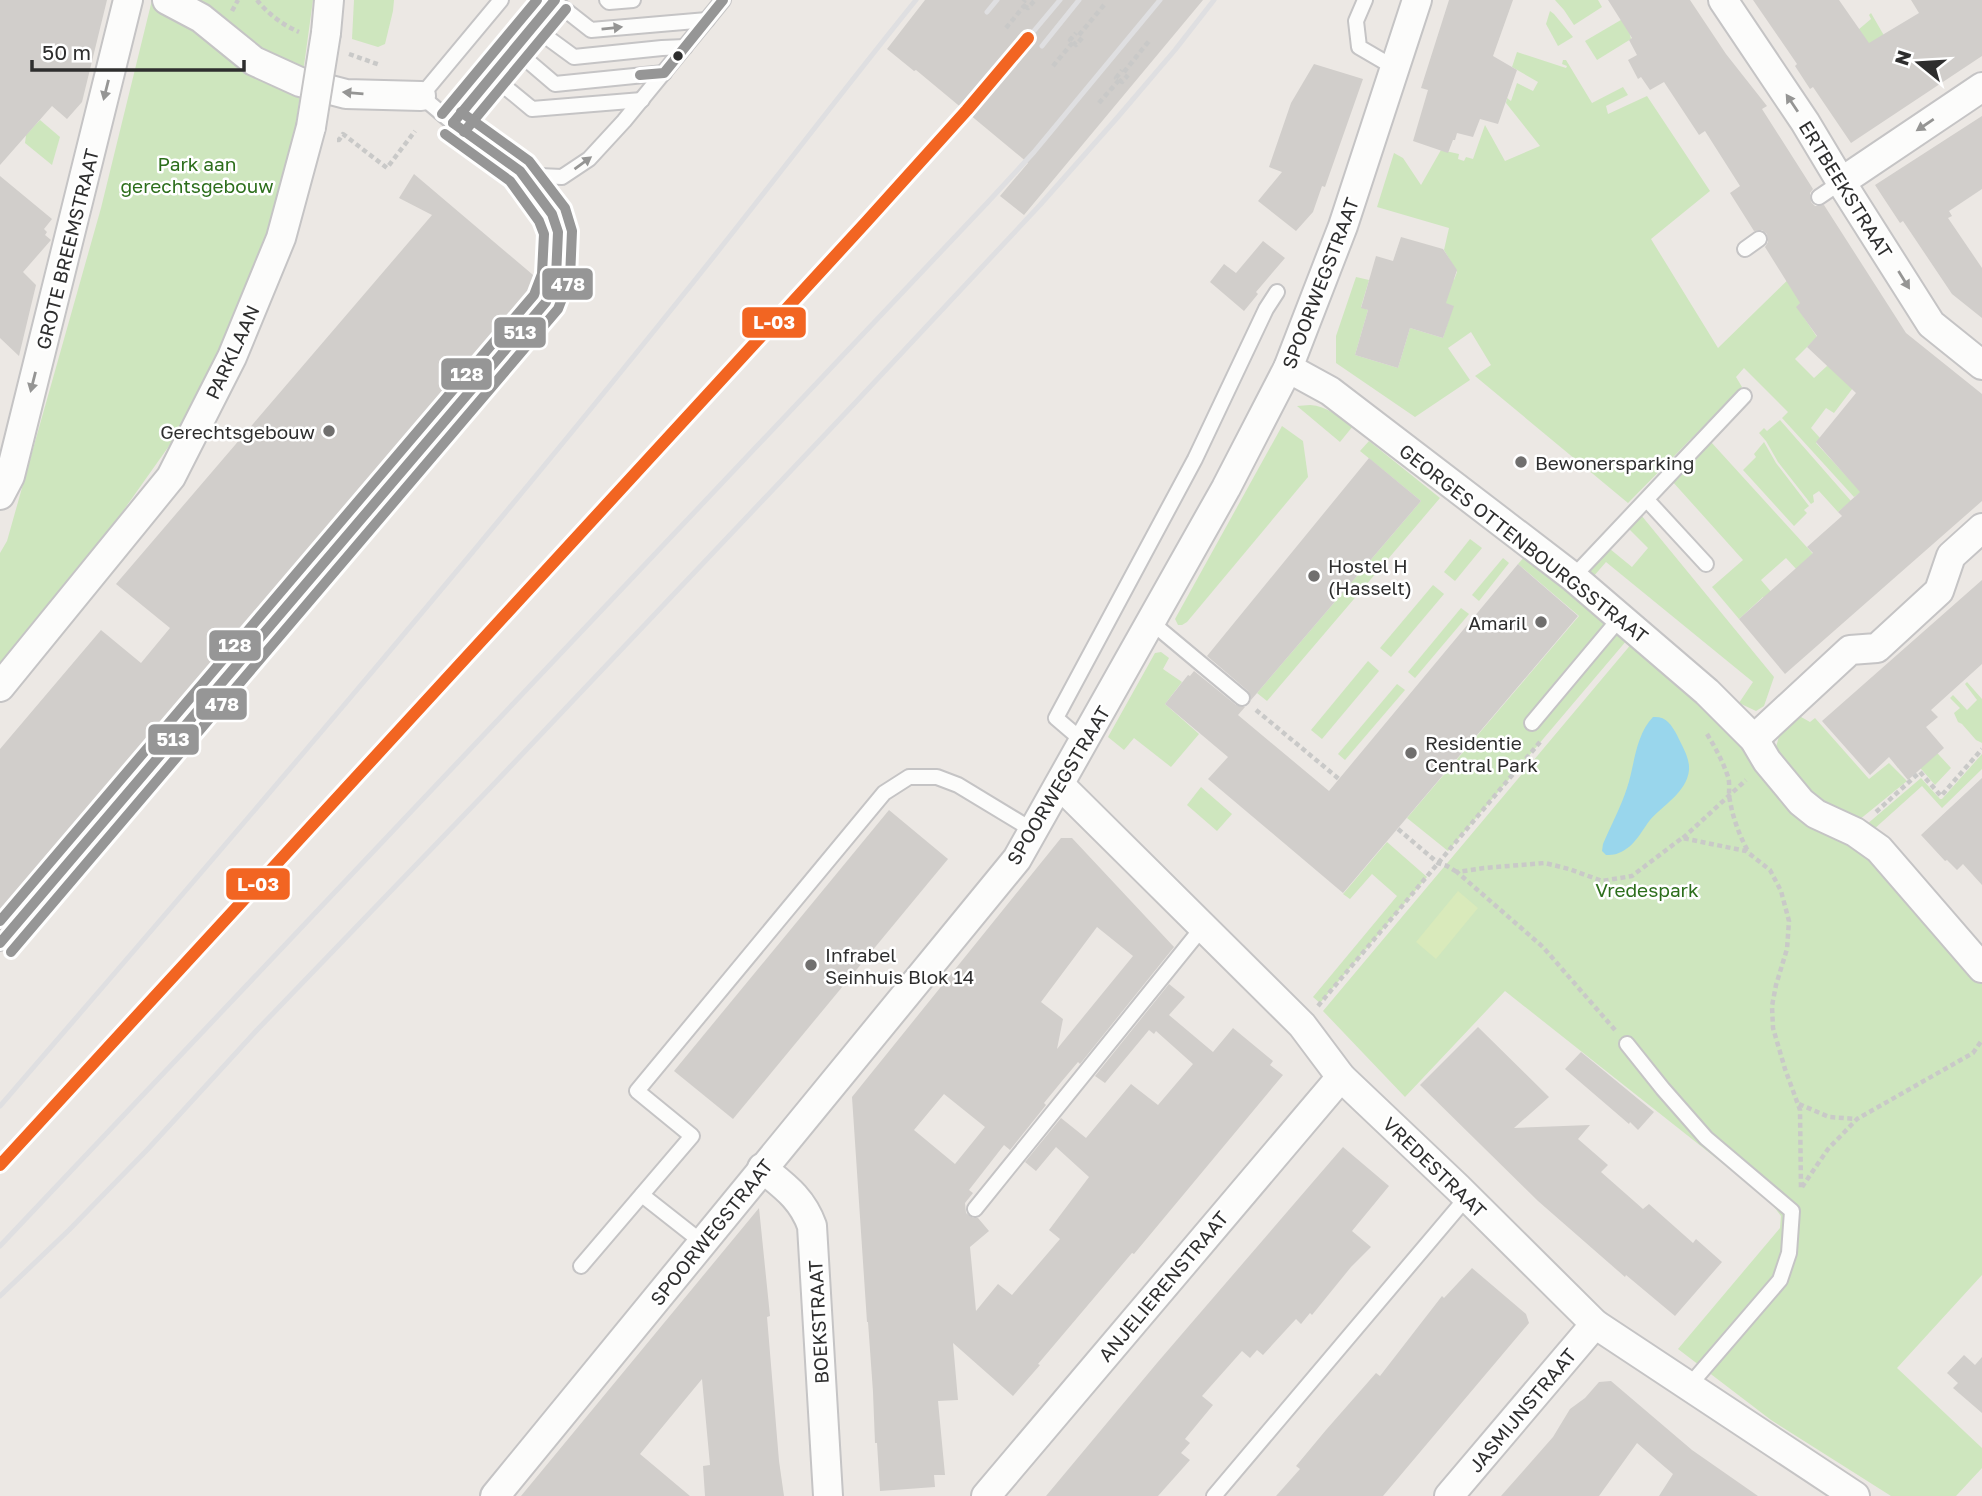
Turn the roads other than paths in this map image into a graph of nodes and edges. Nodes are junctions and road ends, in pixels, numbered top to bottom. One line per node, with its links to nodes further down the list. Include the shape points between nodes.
1 (128, 0): 32 (street, GROTE BREEMSTRAAT, one-way to 32, via 10,476)
2 (167, 0): 12 (street)
3 (329, 0): 40 (street, PARKLAAN, bridge, via 311,127 281,238 232,357 171,477)
4 (501, 0): 21 (lane)
5 (554, 0): 13 (lane, one-way to 13, via 591,30); 14 (lane)
6 (607, 0): 7 (lane)
7 (633, 0)
8 (723, 0): 13 (lane)
9 (1365, 0): 17 (lane, via 1356,21 1359,47)
10 (1417, 0): 17 (street, SPOORWEGSTRAAT)
11 (1723, 0): 25 (street, ERTBEEKSTRAAT, one-way to 11, via 1805,121)
12 (202, 9): 21 (street, one-way to 12, via 346,93 300,82 254,61)
13 (707, 20): 15 (lane)
14 (533, 27): 15 (lane, via 574,57); 16 (lane)
15 (685, 47): 18 (lane)
16 (514, 50): 18 (lane, via 555,85); 19 (lane)
17 (1395, 68): 30 (street, SPOORWEGSTRAAT, via 1343,226)
18 (664, 73): 22 (lane)
19 (492, 76): 22 (lane, via 532,110); 23 (lane)
20 (1982, 87): 25 (street, one-way to 25)
21 (421, 96): 23 (lane)
22 (642, 100): 24 (lane, one-way to 22, via 562,177 603,146)
23 (453, 123): 24 (lane)
24 (520, 171): 37 (lane, via 552,214 558,232 556,277 546,302)
25 (1830, 190): 29 (street, ERTBEEKSTRAAT, one-way to 29, via 1931,324)
26 (1759, 239): 27 (lane)
27 (1745, 249)
28 (1277, 292): 43 (lane, via 1195,459 1056,718)
29 (1982, 365)
30 (1288, 368): 36 (street, GEORGES OTTENBOURGSSTRAAT, via 1329,391); 39 (street, SPOORWEGSTRAAT)
31 (1744, 396): 33 (lane)
32 (0, 495)
33 (1647, 500): 35 (lane); 36 (lane)
34 (1982, 528): 44 (street, via 1951,556 1939,591 1877,648 1850,650)
35 (1706, 564)
36 (1573, 578): 38 (street, GEORGES OTTENBOURGSSTRAAT)
37 (297, 594)
38 (1620, 618): 42 (lane); 44 (street, GEORGES OTTENBOURGSSTRAAT, via 1707,692)
39 (1151, 622): 41 (lane); 43 (street, SPOORWEGSTRAAT)
40 (0, 687)
41 (1242, 698)
42 (1532, 723)
43 (1084, 742): 45 (street, SPOORWEGSTRAAT)
44 (1760, 750): 50 (street, GEORGES OTTENBOURGSSTRAAT, via 1801,802 1879,849)
45 (1060, 785): 46 (street, SPOORWEGSTRAAT); 48 (street, VREDESTRAAT)
46 (1034, 831): 53 (street, SPOORWEGSTRAAT, via 1017,859); 54 (lane, via 937,777 909,777 884,793 637,1091 692,1136)
47 (31, 908): 49 (lane)
48 (1202, 928): 52 (street, VREDESTRAAT, via 1302,1025); 56 (lane)
49 (0, 943)
50 (1982, 968)
51 (1627, 1044): 60 (lane, via 1706,1138 1792,1211 1789,1253 1780,1280)
52 (1341, 1077): 55 (street, VREDESTRAAT); 63 (street, ANJELIERENSTRAAT)
53 (762, 1168): 57 (street, SPOORWEGSTRAAT); 62 (street, BOEKSTRAAT, via 799,1199 812,1226)
54 (642, 1195): 57 (lane); 58 (lane)
55 (1467, 1197): 59 (street, VREDESTRAAT); 64 (lane)
56 (975, 1209)
57 (703, 1243): 61 (street, SPOORWEGSTRAAT)
58 (580, 1266)
59 (1595, 1324): 60 (street, VREDESTRAAT); 65 (street, JASMIJNSTRAAT)
60 (1689, 1387): 66 (street, VREDESTRAAT)
61 (495, 1496)
62 (828, 1496)
63 (986, 1496)
64 (1214, 1496)
65 (1449, 1496)
66 (1855, 1496)

